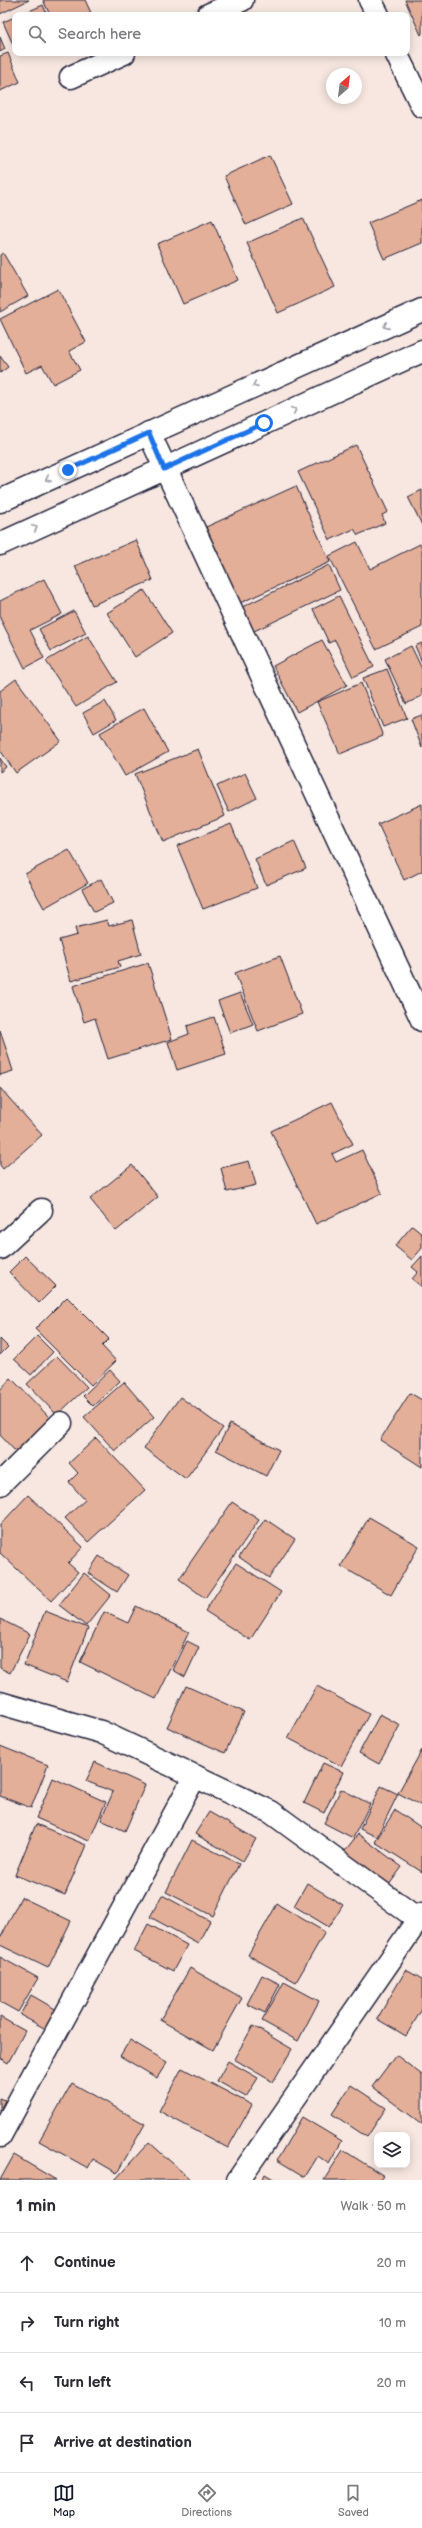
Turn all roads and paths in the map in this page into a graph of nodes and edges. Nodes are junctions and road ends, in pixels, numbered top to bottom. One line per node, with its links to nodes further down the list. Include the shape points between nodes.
1 (242, 0): 3 (street)
2 (370, 0): 4 (street)
3 (215, 12)
4 (376, 12)
5 (117, 56): 7 (street)
6 (397, 56): 8 (street)
7 (71, 77)
8 (422, 106)
9 (422, 310): 11 (street, one-way to 11)
10 (422, 351): 12 (street, one-way to 10)
11 (149, 433): 12 (street); 13 (street, one-way to 13)
12 (164, 469): 14 (street, one-way to 12); 15 (street)
13 (0, 501)
14 (0, 544)
15 (422, 1020)
16 (41, 1210): 17 (street)
17 (0, 1248)
18 (61, 1423): 19 (street)
19 (0, 1484)
20 (0, 1703): 21 (street, via 101,1732)
21 (195, 1776): 22 (street, via 271,1812); 23 (street)
22 (421, 1918): 24 (street)
23 (0, 2136)
24 (238, 2180)

